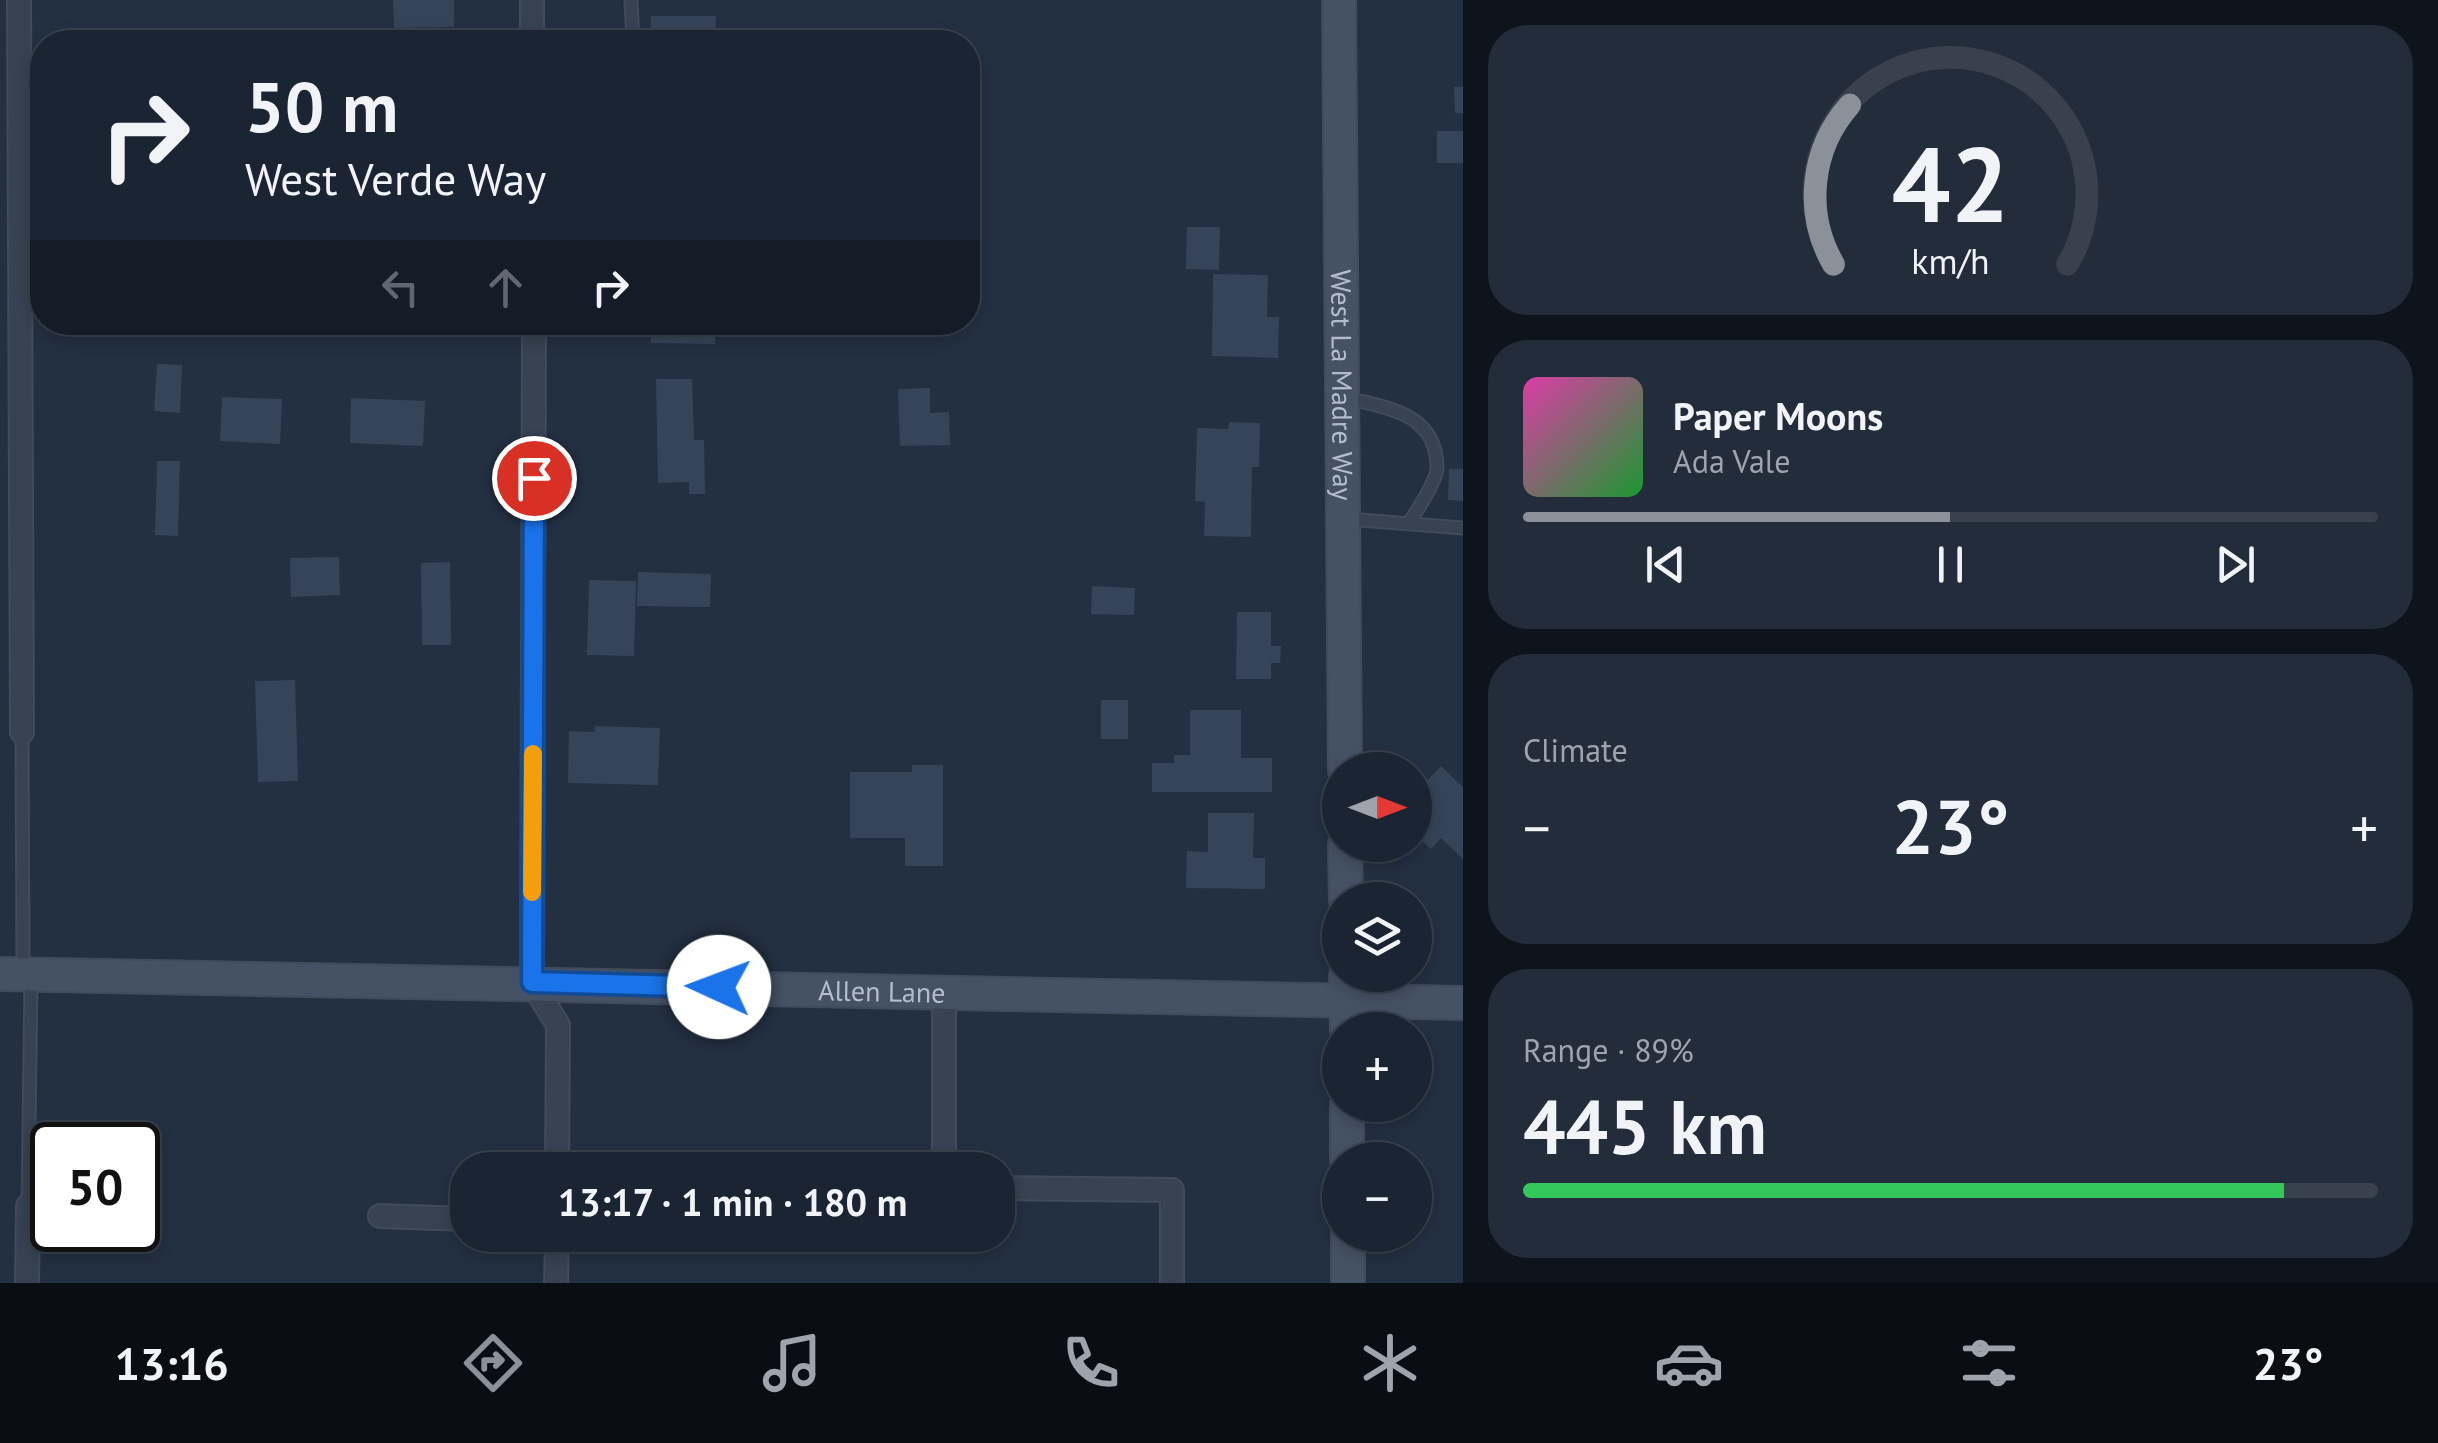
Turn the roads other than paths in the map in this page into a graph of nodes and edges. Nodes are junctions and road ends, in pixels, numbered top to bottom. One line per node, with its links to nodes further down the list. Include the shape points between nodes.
1 (19, 0): 8 (street)
2 (532, 0): 5 (street)
3 (631, 0): 6 (lane)
4 (1340, 0): 9 (main road, West La Madre Way)
5 (532, 30)
6 (632, 30)
7 (534, 335): 16 (street)
8 (11, 358): 13 (street)
9 (1342, 397): 10 (main road, West La Madre Way); 11 (lane, via 1398,410 1420,424 1434,446 1438,470)
10 (1343, 519): 11 (lane); 14 (main road, West La Madre Way)
11 (1409, 523): 12 (lane)
12 (1463, 528)
13 (22, 732): 15 (lane)
14 (1345, 752)
15 (18, 974): 16 (main road, Allen Lane); 23 (lane)
16 (532, 982): 17 (main road, Allen Lane); 20 (street, via 558,1025)
17 (944, 993): 18 (main road, Allen Lane); 21 (street)
18 (1346, 1002): 19 (main road, Allen Lane)
19 (1463, 1004)
20 (557, 1152)
21 (944, 1152)
22 (1015, 1188): 30 (street, via 1172,1190)
23 (28, 1206): 28 (street)
24 (380, 1216): 25 (street)
25 (450, 1219)
26 (556, 1252): 29 (street)
27 (1348, 1252): 31 (main road)
28 (27, 1283)
29 (556, 1283)
30 (1172, 1283)
31 (1348, 1283)

